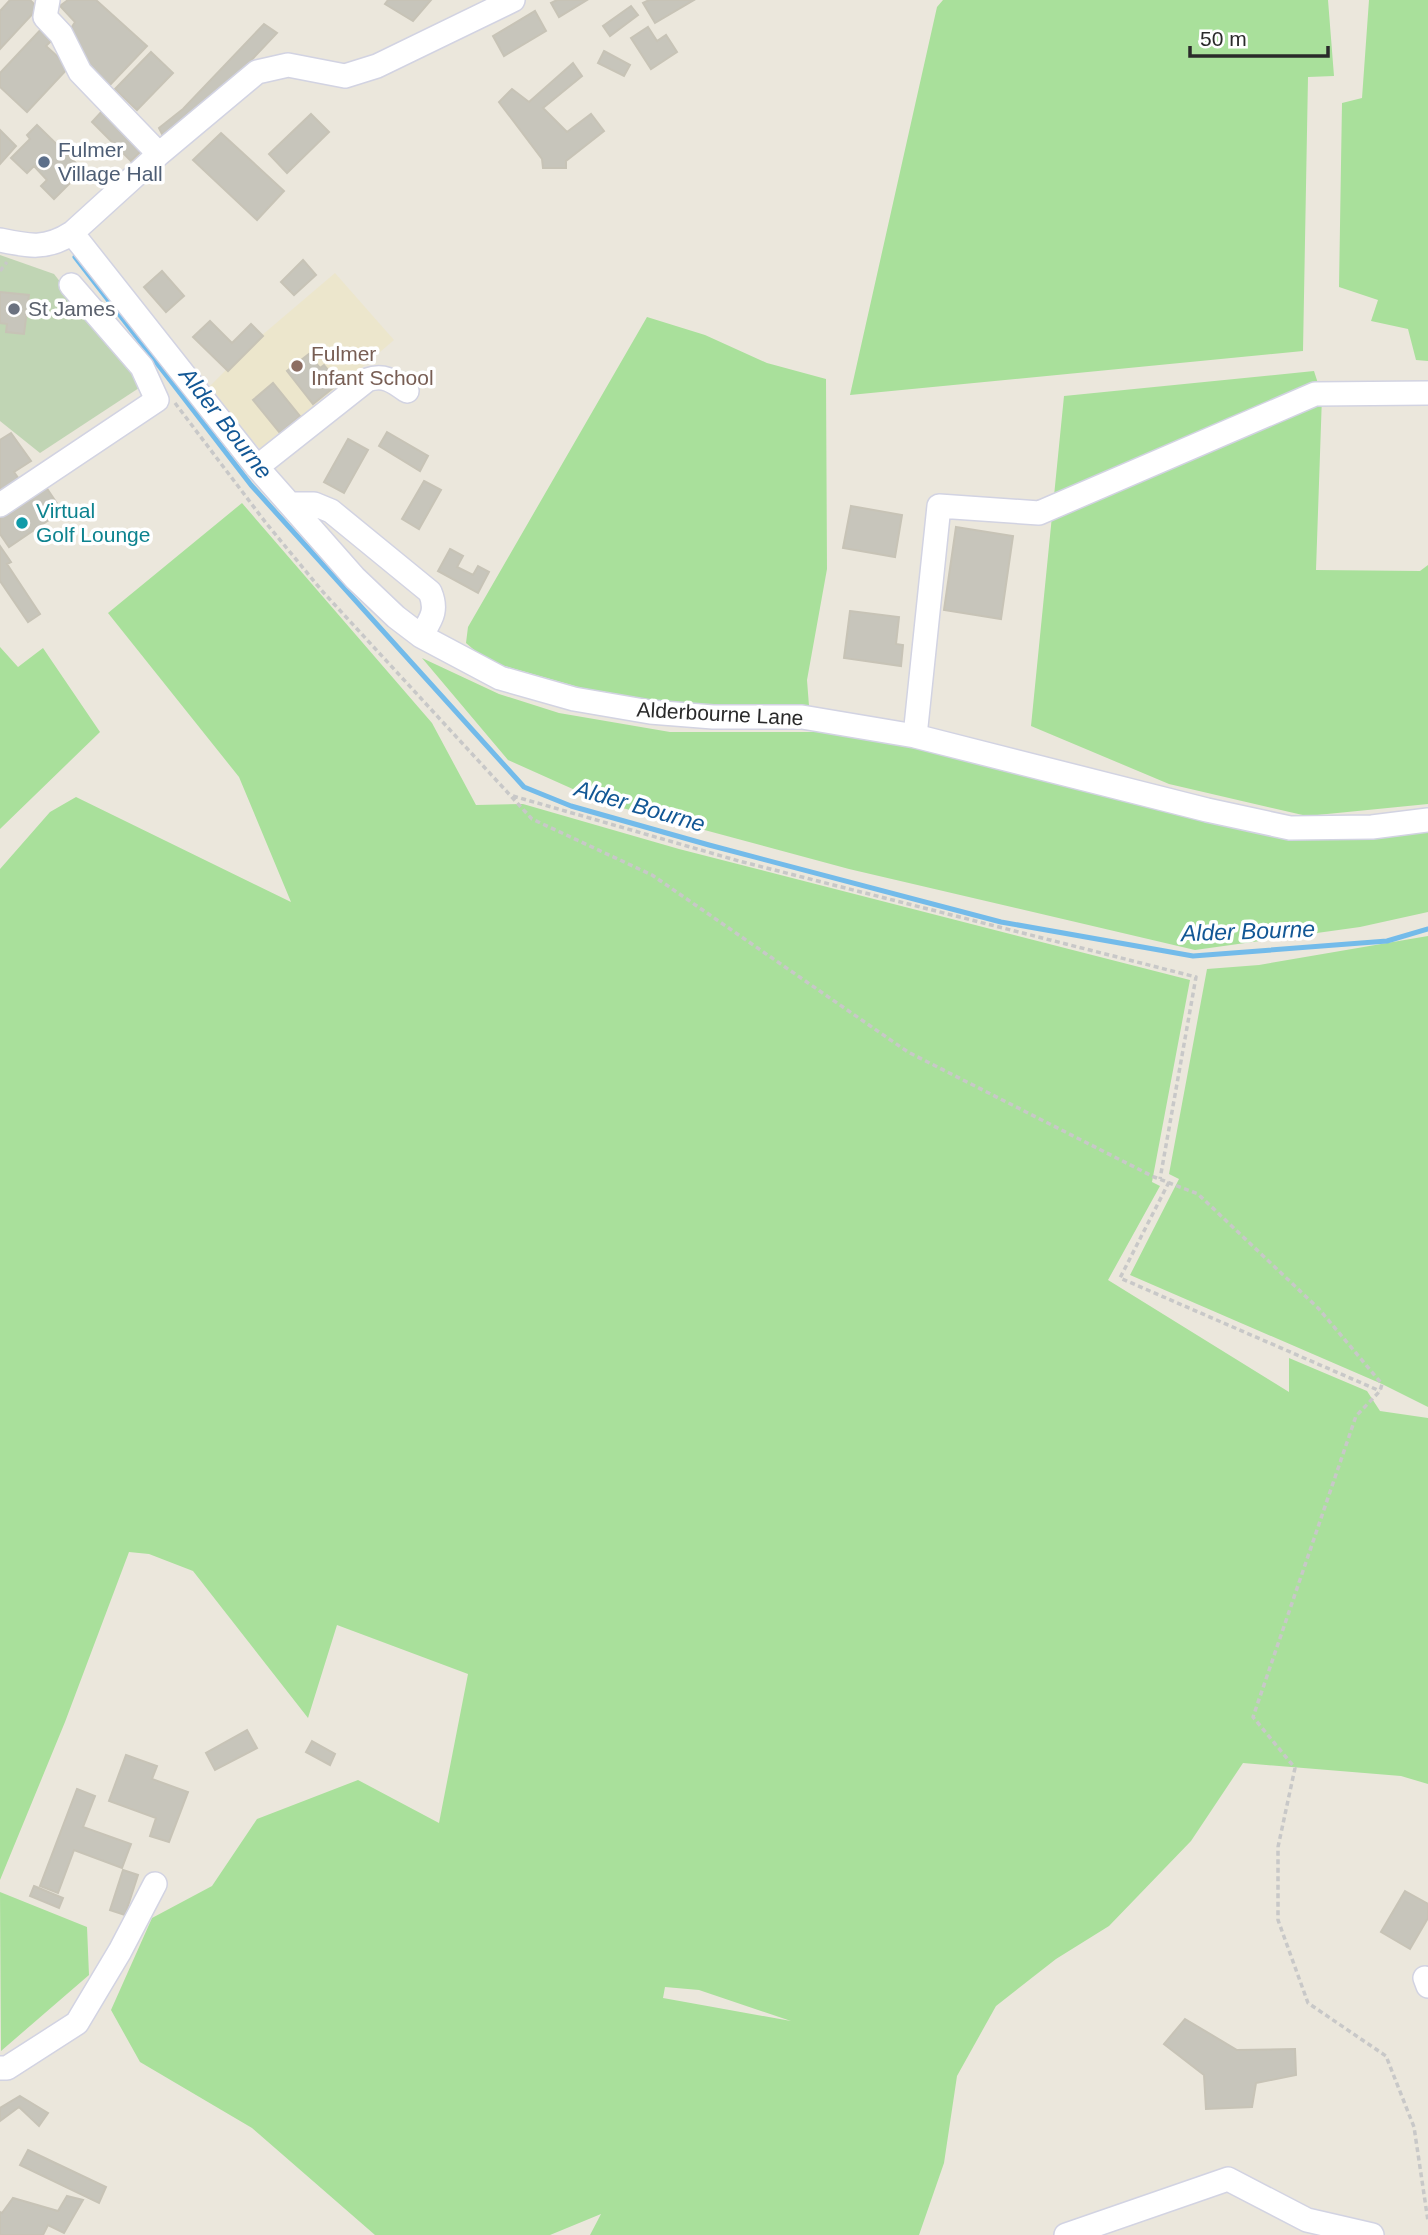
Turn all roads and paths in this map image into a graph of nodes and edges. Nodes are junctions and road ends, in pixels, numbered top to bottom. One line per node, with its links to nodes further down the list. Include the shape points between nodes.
1 (48, 0): 3 (street, via 45,17 61,34 80,72)
2 (513, 0): 3 (street, via 377,66 345,76 288,65 257,72)
3 (159, 154): 4 (street)
4 (72, 233): 5 (street, via 59,242 30,246); 10 (street, Alderbourne Lane)
5 (0, 240)
6 (71, 285): 12 (street, via 142,367 156,400)
7 (407, 391): 10 (street, via 385,377 367,380)
8 (1428, 393): 14 (street, via 1315,394 1039,513 939,506)
9 (171, 397): 15 (path, via 323,592)
10 (257, 467): 11 (street, Alderbourne Lane)
11 (289, 504): 13 (street, Alderbourne Lane, via 355,578); 13 (street, via 314,504 331,511 430,592 435,603)
12 (0, 505)
13 (421, 636): 14 (street, Alderbourne Lane, via 500,678 574,699 650,712 802,718)
14 (915, 736): 16 (street, Alderbourne Lane, via 1290,828 1372,827)
15 (511, 795): 17 (path, via 532,819 652,875 908,1052); 17 (path, via 739,861 1196,977)
16 (1428, 820)
17 (1160, 1179): 18 (path)
18 (1169, 1182): 19 (path, via 1198,1195 1319,1309 1382,1384); 19 (path, via 1120,1278)
19 (1380, 1391): 22 (path, via 1356,1416 1253,1717 1295,1768 1278,1847 1278,1920 1308,2003 1386,2056 1414,2127)
20 (155, 1884): 21 (street, via 76,2023 7,2068)
21 (0, 2068)
22 (1428, 2221)
23 (1066, 2235): 24 (street, via 1228,2179 1307,2220)
24 (1372, 2235)

